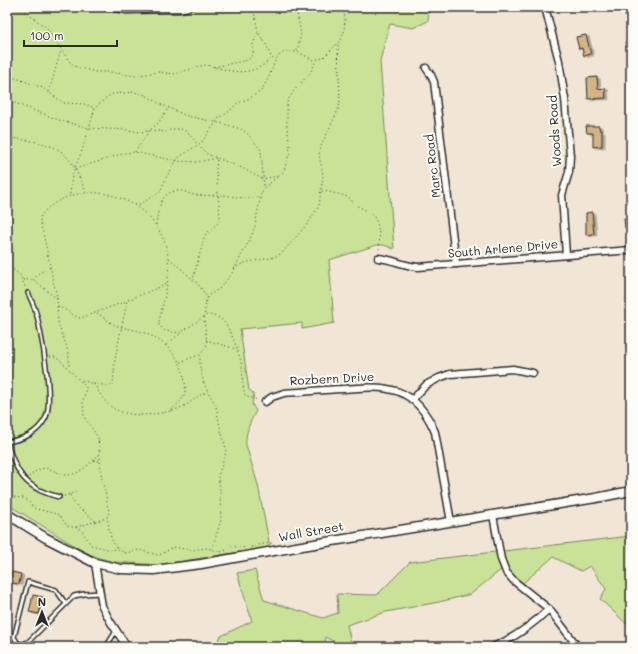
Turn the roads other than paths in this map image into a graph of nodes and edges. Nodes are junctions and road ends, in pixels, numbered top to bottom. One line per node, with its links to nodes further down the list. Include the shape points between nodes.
1 (109, 7): 2 (street, via 127,10 180,10)
2 (188, 7)
3 (545, 7): 6 (street, Woods Road, via 559,61 569,142 570,164 562,203)
4 (426, 68): 8 (street, Marc Road, via 434,82)
5 (631, 250): 6 (street, South Arlene Drive)
6 (566, 255): 8 (street, South Arlene Drive)
7 (378, 258): 8 (street, South Arlene Drive, via 414,266)
8 (456, 264)
9 (28, 293): 14 (lane, via 39,324 49,398 46,418 39,429 29,436 7,442 15,465 26,480 40,491)
10 (533, 373): 11 (street, via 514,369 450,374 426,385)
11 (413, 399): 12 (street, Rozbern Drive, via 391,389 374,386 284,393); 17 (street, Rozbern Drive, via 435,432)
12 (265, 402)
13 (631, 491): 16 (street, Wall Street)
14 (59, 497)
15 (7, 514): 18 (street, Wall Street)
16 (493, 515): 17 (street, Wall Street); 21 (street, via 506,572)
17 (451, 522): 18 (street, Wall Street, via 166,569 131,570)
18 (95, 563): 19 (street)
19 (99, 593): 20 (lane, via 74,596); 22 (street, via 106,616)
20 (66, 604): 20 (lane, via 28,642 21,645 17,642 14,637 28,582 56,590)
21 (549, 608): 25 (street, via 520,633); 26 (street)
22 (116, 631): 23 (lane); 24 (street)
23 (106, 647)
24 (127, 647)
25 (493, 647)
26 (578, 647)

